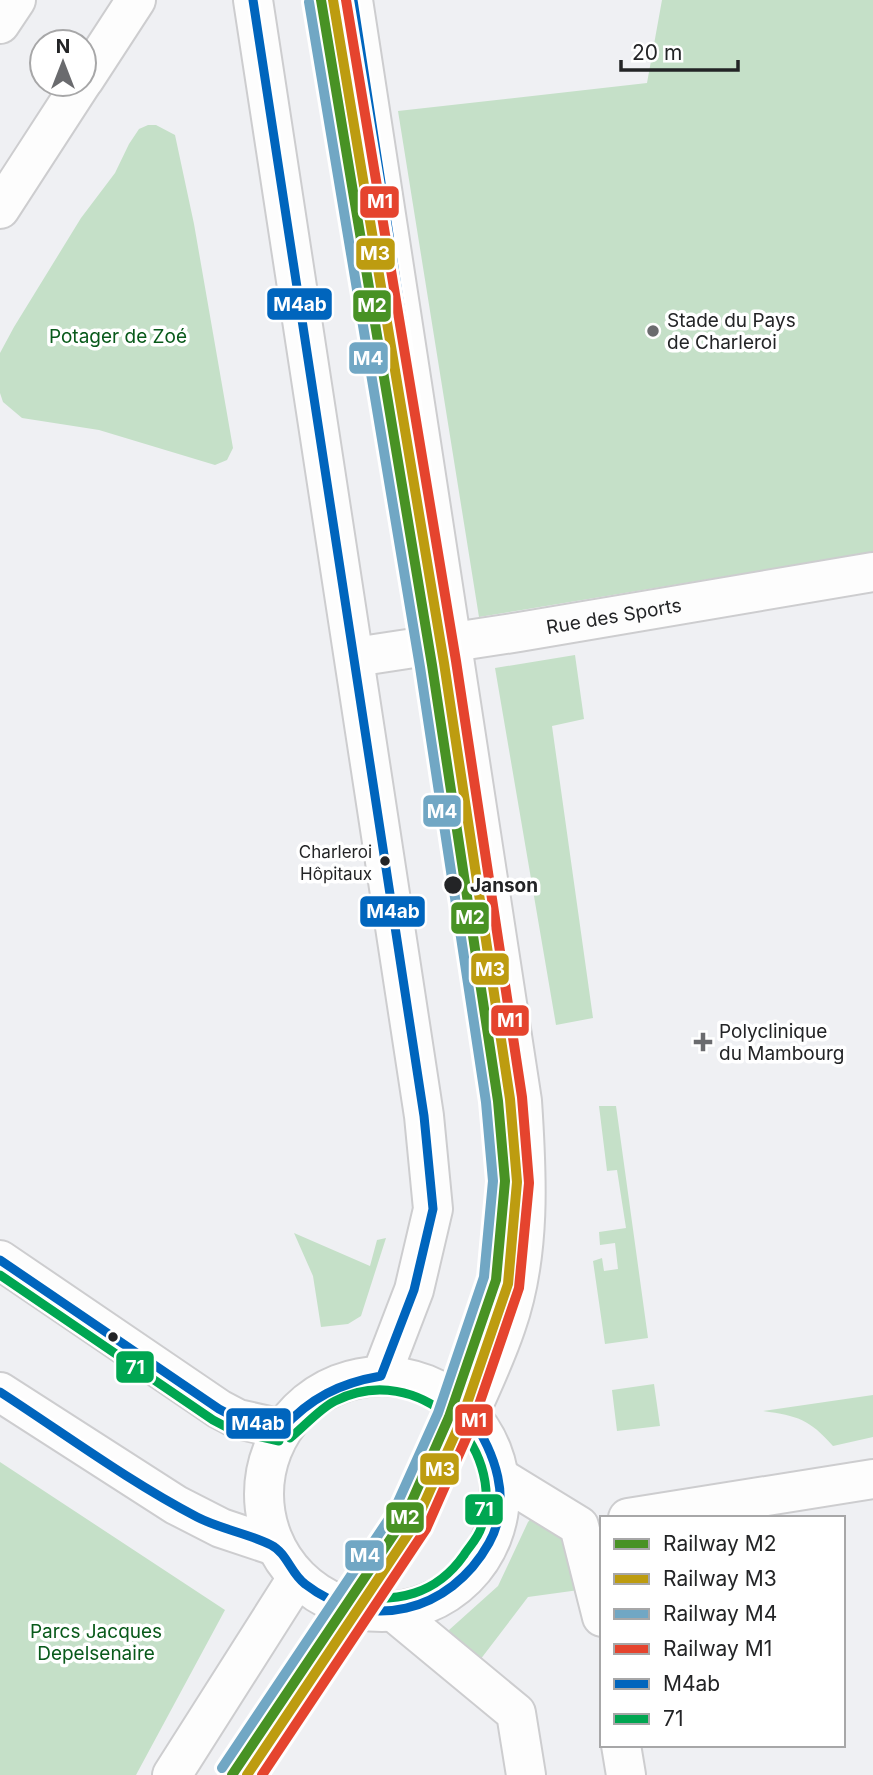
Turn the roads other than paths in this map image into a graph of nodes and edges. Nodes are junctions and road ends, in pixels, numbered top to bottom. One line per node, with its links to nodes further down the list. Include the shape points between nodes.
1 (16, 0): 5 (main road)
2 (136, 0): 6 (main road)
3 (253, 0): 11 (main road)
4 (353, 0): 10 (main road)
5 (0, 24)
6 (98, 59)
7 (73, 98): 8 (main road)
8 (0, 209)
9 (873, 572): 10 (main road, Rue des Sports)
10 (450, 643): 11 (main road, Rue des Sports); 15 (main road, via 522,1101 527,1172 517,1284 507,1325)
11 (355, 657): 13 (main road, via 424,1116 433,1209 414,1290)
12 (0, 1260): 16 (main road, via 219,1409 238,1419)
13 (381, 1376): 15 (main road, via 414,1380 444,1394); 16 (main road, via 325,1390 301,1407)
14 (0, 1392): 21 (main road, via 176,1505 221,1528)
15 (469, 1415): 17 (main road, via 483,1433)
16 (282, 1429): 21 (main road, via 266,1467 264,1507)
17 (499, 1477): 20 (main road); 25 (main road, via 499,1509 491,1540 475,1567 452,1589 424,1605)
18 (873, 1479): 19 (main road)
19 (641, 1516)
20 (590, 1524): 23 (main road)
21 (275, 1546): 22 (main road)
22 (298, 1578): 24 (main road, via 321,1596); 27 (main road)
23 (600, 1601)
24 (349, 1608): 25 (main road); 28 (main road)
25 (394, 1612): 29 (main road, via 516,1713)
26 (621, 1747): 30 (main road)
27 (172, 1775)
28 (245, 1775)
29 (526, 1775)
30 (626, 1775)

